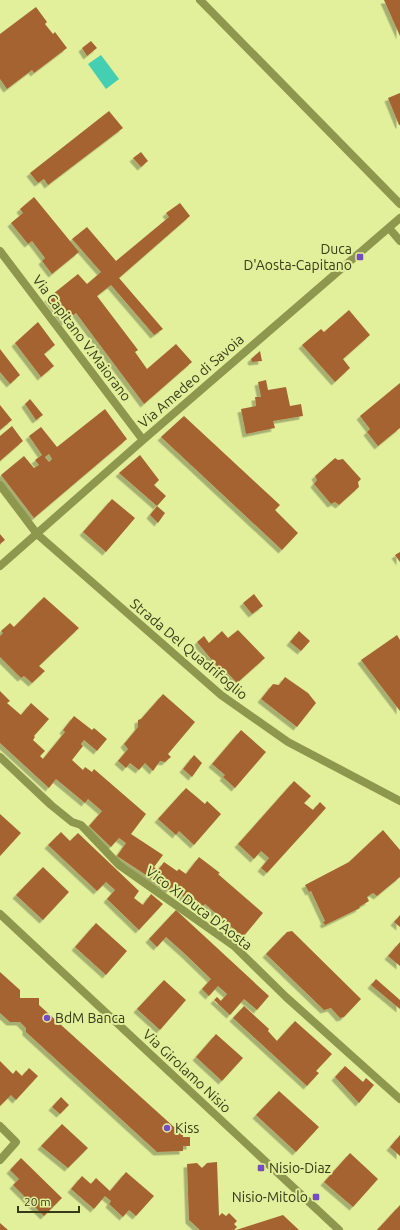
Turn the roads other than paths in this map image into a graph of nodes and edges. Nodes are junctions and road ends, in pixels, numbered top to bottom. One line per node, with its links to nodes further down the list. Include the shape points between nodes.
1 (200, 0): 2 (street)
2 (400, 204)
3 (400, 218): 4 (street, Via Amedeo di Savoia)
4 (389, 228): 5 (street); 7 (street, Via Amedeo di Savoia)
5 (400, 241)
6 (0, 251): 7 (street, Via Capitano V.Maiorano)
7 (143, 440): 9 (street, Via Amedeo di Savoia)
8 (0, 485): 9 (street, Strada Del Quadrifoglio)
9 (37, 534): 10 (street, Via Amedeo di Savoia); 12 (street, Strada Del Quadrifoglio, via 221,696 288,742)
10 (0, 566)
11 (0, 757): 14 (street, Vico XI Duca D'Aosta, via 51,805 72,822 81,825 119,865 234,946 286,997)
12 (400, 801)
13 (0, 914): 17 (street, Via Girolamo Nisio)
14 (400, 1099)
15 (0, 1126): 16 (street, via 16,1142)
16 (0, 1160)
17 (340, 1230)

